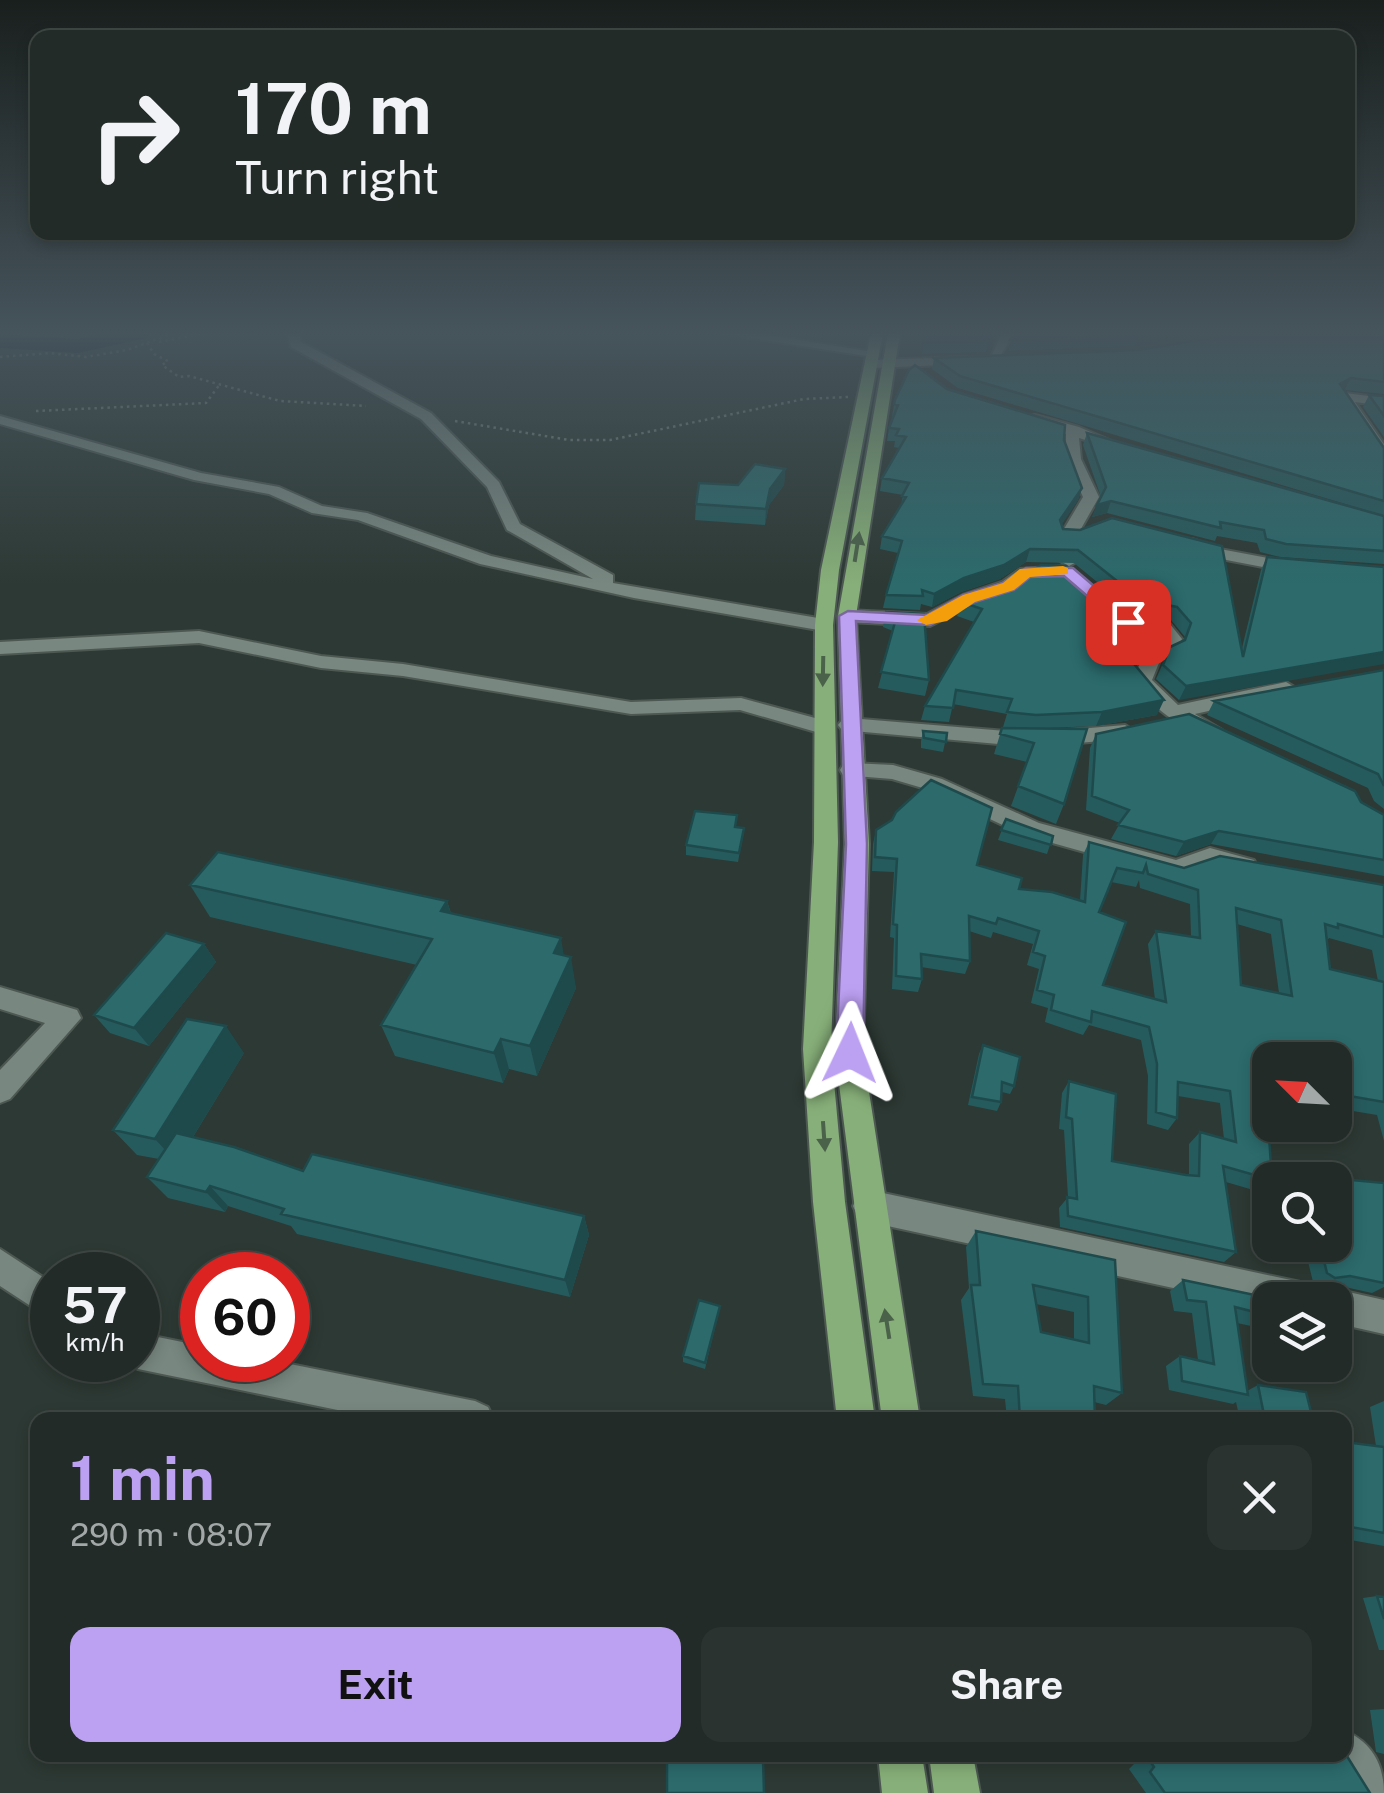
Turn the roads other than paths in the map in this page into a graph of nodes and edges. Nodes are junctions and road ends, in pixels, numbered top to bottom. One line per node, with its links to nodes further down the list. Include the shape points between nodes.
1 (423, 417): 14 (street, via 494,485 512,527)
2 (860, 417): 16 (main road, via 830,570)
3 (873, 417): 16 (main road, one-way to 3)
4 (1031, 417): 7 (street)
5 (1359, 417): 9 (street)
6 (5, 421): 14 (street, via 199,478 272,490 318,510 362,516 486,560)
7 (1074, 430): 8 (street); 11 (street, via 1071,451 1090,501)
8 (1126, 450)
9 (1384, 455)
10 (1094, 526): 11 (street)
11 (1068, 535): 16 (street, via 1075,578 1026,573 930,620)
12 (1176, 540): 13 (street)
13 (1313, 570)
14 (634, 593): 16 (street)
15 (1116, 614): 19 (street, via 1163,628 1172,639 1154,654 1142,682)
16 (836, 621): 20 (main road)
17 (0, 648): 20 (street, via 199,636 321,662 631,708 740,704)
18 (1316, 684): 19 (street)
19 (1174, 712): 20 (street, via 1174,722 1096,737 1031,740); 21 (street)
20 (836, 726): 22 (main road); 34 (main road, one-way to 34, via 817,1049)
21 (1224, 736)
22 (851, 770): 23 (street, via 893,772 934,784 1032,829 1177,870 1210,857); 26 (main road, via 856,844 850,1053)
23 (1265, 870)
24 (0, 998): 25 (street, via 67,1018)
25 (0, 1090)
26 (869, 1206): 29 (street); 35 (main road, one-way to 26)
27 (0, 1266): 28 (street)
28 (30, 1287)
29 (1252, 1289)
30 (1352, 1310): 31 (street)
31 (1384, 1317)
32 (160, 1355): 33 (street)
33 (436, 1412)
34 (855, 1412)
35 (900, 1412)
36 (1351, 1762): 37 (street)
37 (1373, 1793)

